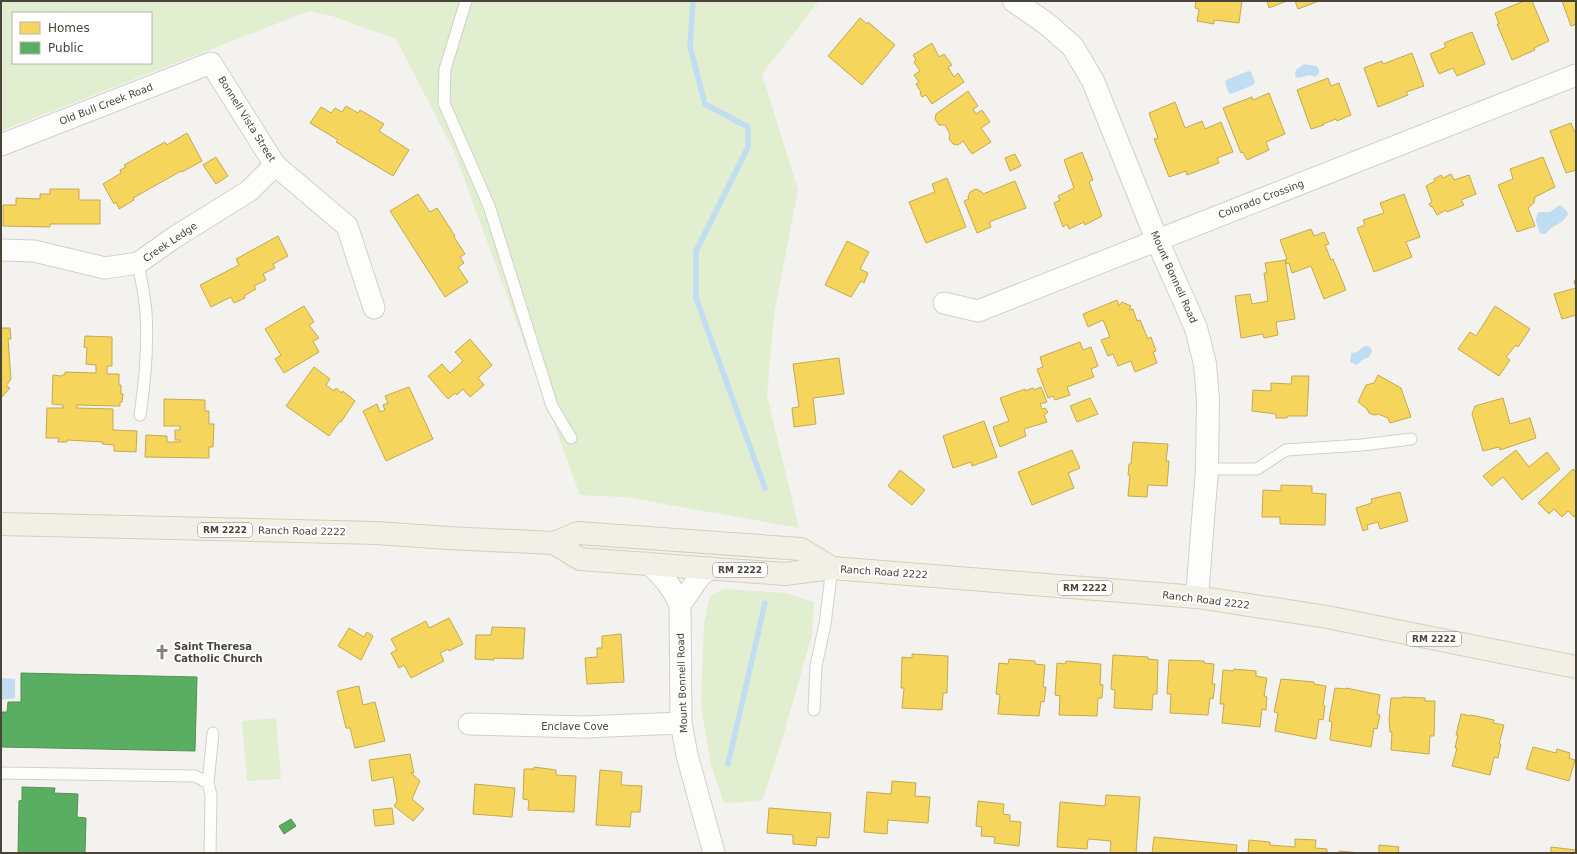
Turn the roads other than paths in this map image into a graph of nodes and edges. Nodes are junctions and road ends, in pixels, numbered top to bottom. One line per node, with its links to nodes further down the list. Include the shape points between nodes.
1 (466, 1): 13 (lane, via 445,69 444,103 489,206 552,406)
2 (1014, 1): 7 (street, Mount Bonnell Road, via 1047,24 1073,47 1093,81)
3 (211, 63): 5 (street, Old Bull Creek Road); 6 (street, Bonnell Vista Street)
4 (1576, 75): 7 (street, Colorado Crossing)
5 (1, 145)
6 (275, 165): 9 (street, Creek Ledge, via 249,192); 11 (street, Bonnell Vista Street, via 347,226)
7 (1157, 240): 10 (street, Colorado Crossing, via 978,311); 15 (street, Mount Bonnell Road, via 1196,328 1205,364 1208,399)
8 (1, 250): 9 (street, Creek Ledge, via 34,251 105,268)
9 (138, 263): 12 (lane, via 146,312)
10 (944, 303)
11 (374, 308)
12 (140, 415)
13 (571, 438)
14 (1411, 439): 15 (lane, via 1286,450 1257,469)
15 (1207, 469): 21 (street, Mount Bonnell Road)
16 (1, 524): 17 (main road, Ranch Road 2222 / RM 2222, via 376,533)
17 (554, 543): 18 (main road, Ranch Road 2222 / RM 2222, via 580,558); 20 (main road, Ranch Road 2222 / RM 2222, via 578,533 801,549)
18 (648, 563): 19 (main road, Ranch Road 2222 / RM 2222); 22 (street, Mount Bonnell Road, via 665,578)
19 (712, 568): 20 (main road, Ranch Road 2222 / RM 2222, via 785,574); 22 (street, via 700,576)
20 (832, 568): 21 (main road, Ranch Road 2222 / RM 2222); 24 (lane, via 825,624 816,666)
21 (1197, 597): 23 (main road, Ranch Road 2222 / RM 2222, via 1327,617)
22 (680, 605): 25 (street, Mount Bonnell Road)
23 (1576, 667)
24 (814, 710)
25 (681, 723): 26 (street, Enclave Cove, via 584,727); 31 (street, Mount Bonnell Road, via 687,755)
26 (469, 724)
27 (213, 733): 29 (lane)
28 (1, 773): 29 (lane, via 195,776)
29 (208, 783): 30 (lane, via 211,795)
30 (210, 853)
31 (714, 853)

